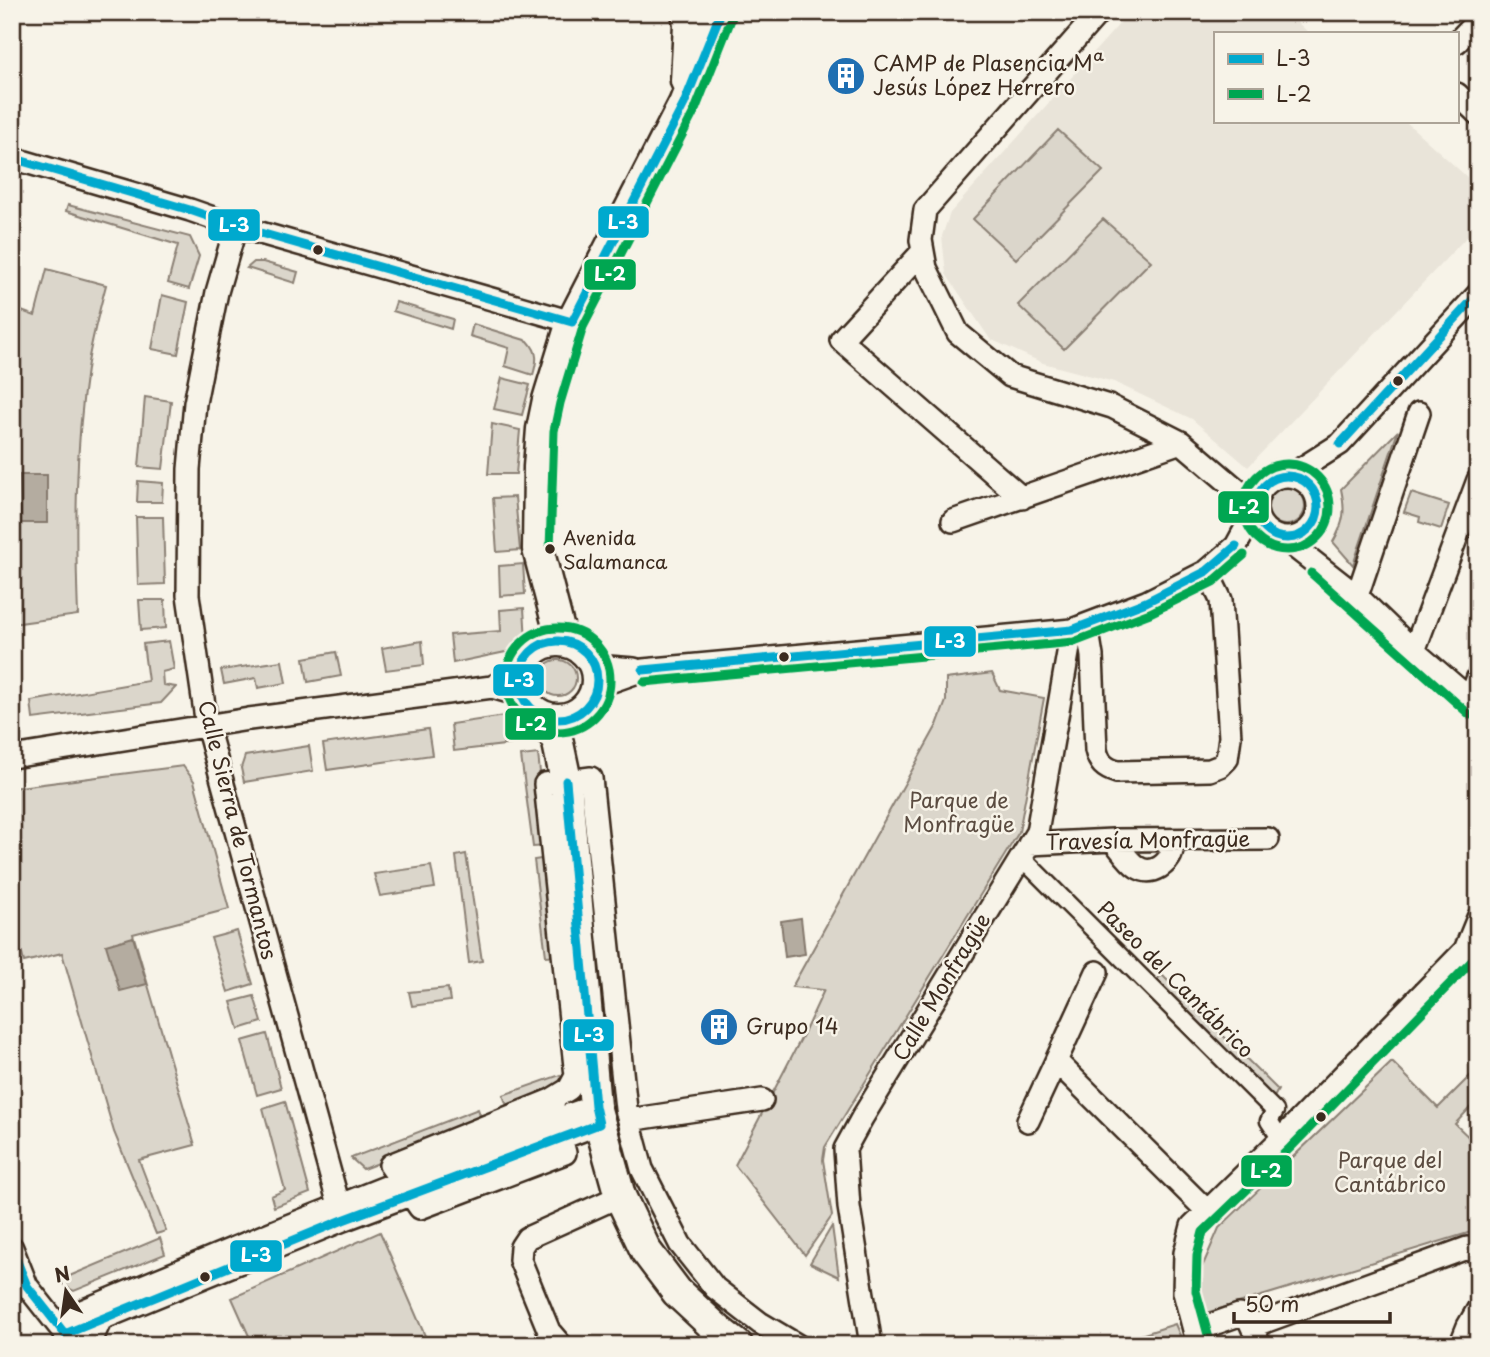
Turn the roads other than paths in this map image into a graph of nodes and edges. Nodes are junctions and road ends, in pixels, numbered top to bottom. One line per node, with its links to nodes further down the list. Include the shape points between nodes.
1 (687, 12): 7 (main road)
2 (721, 12): 7 (main road)
3 (1099, 12): 11 (street, via 925,210)
4 (1478, 20): 5 (street)
5 (1458, 41)
6 (1458, 95): 8 (street)
7 (684, 104): 13 (main road)
8 (1478, 114)
9 (12, 158): 10 (street)
10 (236, 226): 13 (street); 37 (street, Calle Sierra de Tormantos, via 195,403 189,469 188,595)
11 (923, 251): 15 (street, via 926,268 958,333 1010,376 1112,407); 20 (street, via 841,340)
12 (1478, 294): 16 (street)
13 (572, 323): 30 (main road, via 548,400 539,467 538,549)
14 (1419, 413): 28 (street)
15 (1181, 442): 20 (street); 21 (street)
16 (1340, 444): 17 (street); 19 (street)
17 (1291, 475): 19 (street, via 1305,481); 21 (street, via 1275,477)
18 (1478, 480): 31 (street)
19 (1315, 495): 23 (street, via 1318,508)
20 (1022, 498): 22 (street)
21 (1258, 501): 24 (street, via 1265,529); 25 (street)
22 (953, 521)
23 (1311, 527): 24 (street, via 1293,537); 26 (street)
24 (1279, 537): 25 (street); 26 (street)
25 (1236, 546): 27 (street)
26 (1319, 564): 28 (street)
27 (1206, 571): 29 (street, via 1146,602); 29 (street, via 1221,600 1230,737 1227,759 1220,766 1117,772 1099,761 1092,656)
28 (1357, 596): 31 (street)
29 (1079, 628): 32 (street); 43 (street, Calle Monfragüe, via 1037,832)
30 (551, 643): 32 (main road, via 582,649); 34 (main road, via 523,661)
31 (1414, 651): 35 (street)
32 (596, 676): 36 (main road, via 589,706)
33 (1478, 677): 35 (street)
34 (521, 684): 36 (main road, via 528,706 537,714); 37 (street)
35 (1474, 702)
36 (559, 718): 39 (main road, via 558,743)
37 (207, 726): 38 (street); 57 (street, Calle Sierra de Tormantos)
38 (12, 757)
39 (566, 781): 49 (main road); 50 (street, via 545,783 576,1076); 51 (street, via 591,778)
40 (1268, 839): 42 (street, Travesía Monfragüe)
41 (1113, 840): 42 (street, Travesía Monfragüe); 42 (street, via 1135,866 1147,872 1171,856 1172,849); 43 (street, Travesía Monfragüe)
42 (1163, 840)
43 (1025, 850): 53 (street, Paseo del Cantábrico, via 1275,1111 1269,1121); 71 (street, Calle Monfragüe, via 845,1149 849,1207)
44 (1478, 918): 45 (street)
45 (1471, 951): 53 (street)
46 (1097, 972): 47 (street)
47 (1056, 1061): 52 (street); 56 (street)
48 (762, 1100): 51 (street)
49 (597, 1115): 50 (street); 55 (main road)
50 (556, 1119): 54 (street, via 390,1165); 54 (street, via 565,1153 419,1208)
51 (629, 1120): 70 (street, via 642,1168 680,1244 715,1288)
52 (1028, 1121)
53 (1281, 1139): 56 (street)
54 (406, 1188): 57 (street)
55 (620, 1196): 68 (street, via 527,1238 522,1247 520,1260 549,1331); 69 (main road, via 646,1251 677,1292)
56 (1207, 1211): 64 (street, via 1192,1226 1185,1253 1184,1292)
57 (340, 1213): 62 (street)
58 (12, 1248): 60 (street, via 27,1286)
59 (1478, 1253): 63 (street, via 1467,1248)
60 (42, 1305): 62 (street); 65 (street)
61 (1478, 1309): 66 (street)
62 (91, 1316): 65 (street); 67 (street)
63 (1256, 1335): 64 (street, via 1248,1318 1239,1315)
64 (1203, 1339)
65 (71, 1341)
66 (1459, 1344)
67 (93, 1345)
68 (561, 1345)
69 (737, 1345)
70 (797, 1345)
71 (871, 1345)

